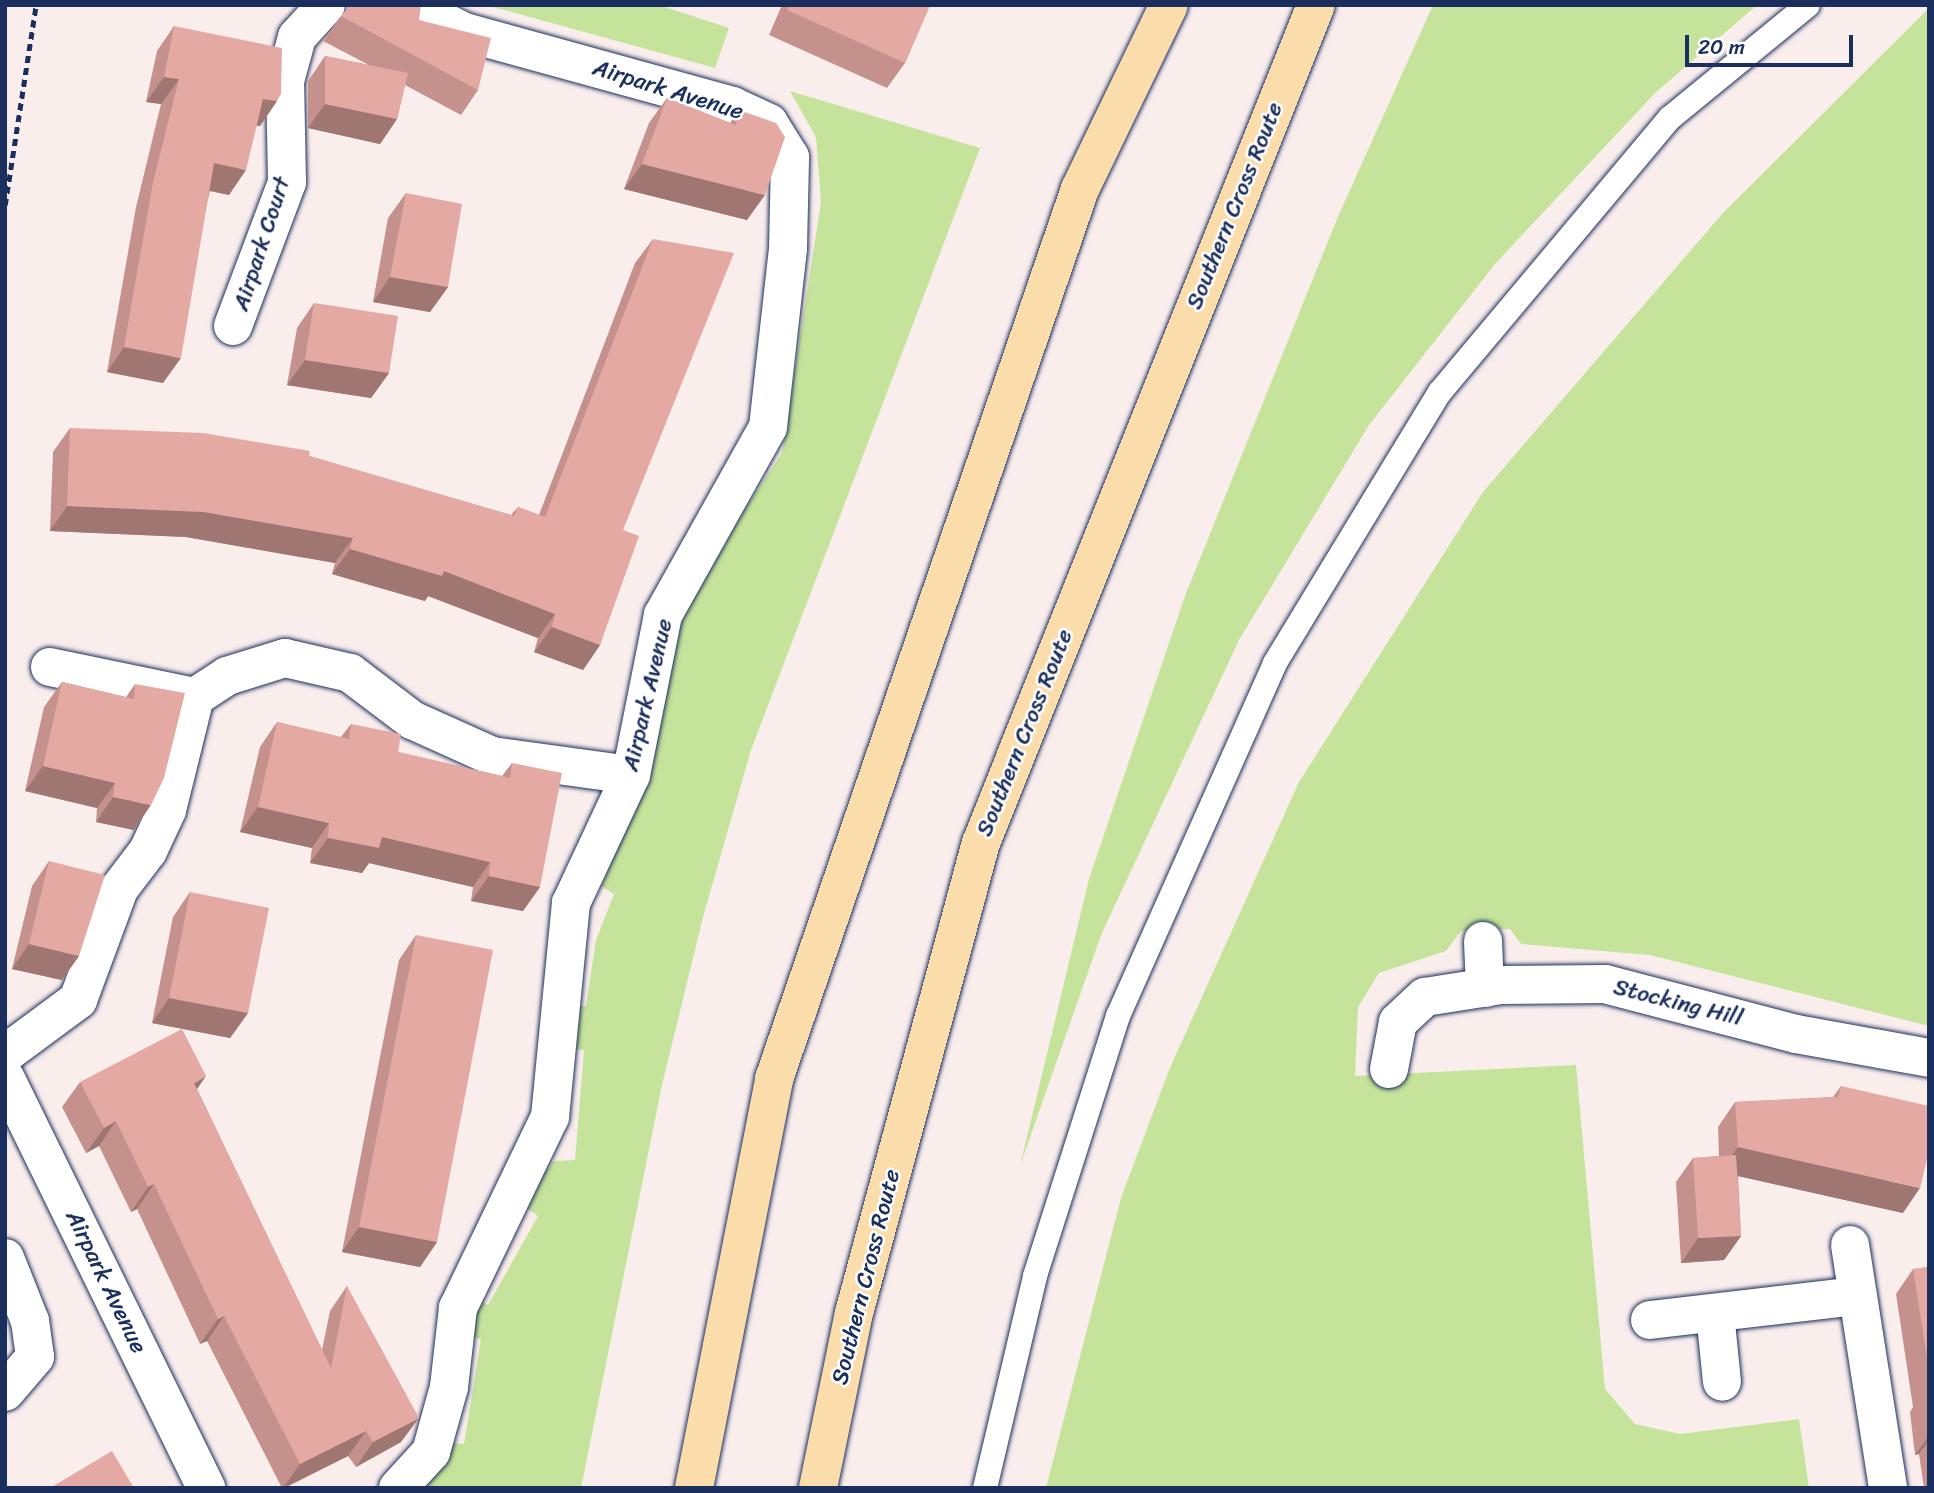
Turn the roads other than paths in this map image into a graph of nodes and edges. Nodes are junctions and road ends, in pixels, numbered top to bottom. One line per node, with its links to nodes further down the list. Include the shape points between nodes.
1 (326, 5): 6 (street, Airpark Court, via 297,37 285,80 287,182)
2 (428, 5): 9 (street, Airpark Avenue, via 439,19 464,32 733,106 769,123 790,157 788,248 768,427 663,615)
3 (1169, 5): 25 (highway, via 1080,189 774,1079)
4 (1316, 5): 26 (highway, Southern Cross Route, via 981,843 854,1314)
5 (1808, 5): 27 (lane, via 1670,118 1440,392 1275,663 1118,1016 1035,1276)
6 (233, 326)
7 (50, 667): 8 (street)
8 (195, 696): 9 (street, via 228,676 285,658 350,673 412,720 492,755); 12 (street, via 167,810 148,851 119,889 78,1000)
9 (631, 775): 24 (street, Airpark Avenue, via 571,903 550,1117 458,1308 449,1387 430,1452)
10 (1483, 941): 11 (street)
11 (1485, 988): 13 (street, Stocking Hill, via 1605,984 1796,1034); 14 (street, Stocking Hill, via 1425,997 1398,1022)
12 (5, 1054)
13 (1929, 1058)
14 (1389, 1069)
15 (5, 1077): 23 (street, Airpark Avenue)
16 (1850, 1245): 18 (street)
17 (5, 1258): 22 (street, via 30,1321 35,1357)
18 (1858, 1296): 19 (street); 28 (street)
19 (1715, 1313): 20 (street); 21 (street)
20 (1650, 1320)
21 (1722, 1382)
22 (5, 1392)
23 (206, 1488)
24 (398, 1488)
25 (694, 1488)
26 (818, 1488)
27 (985, 1488)
28 (1888, 1488)

